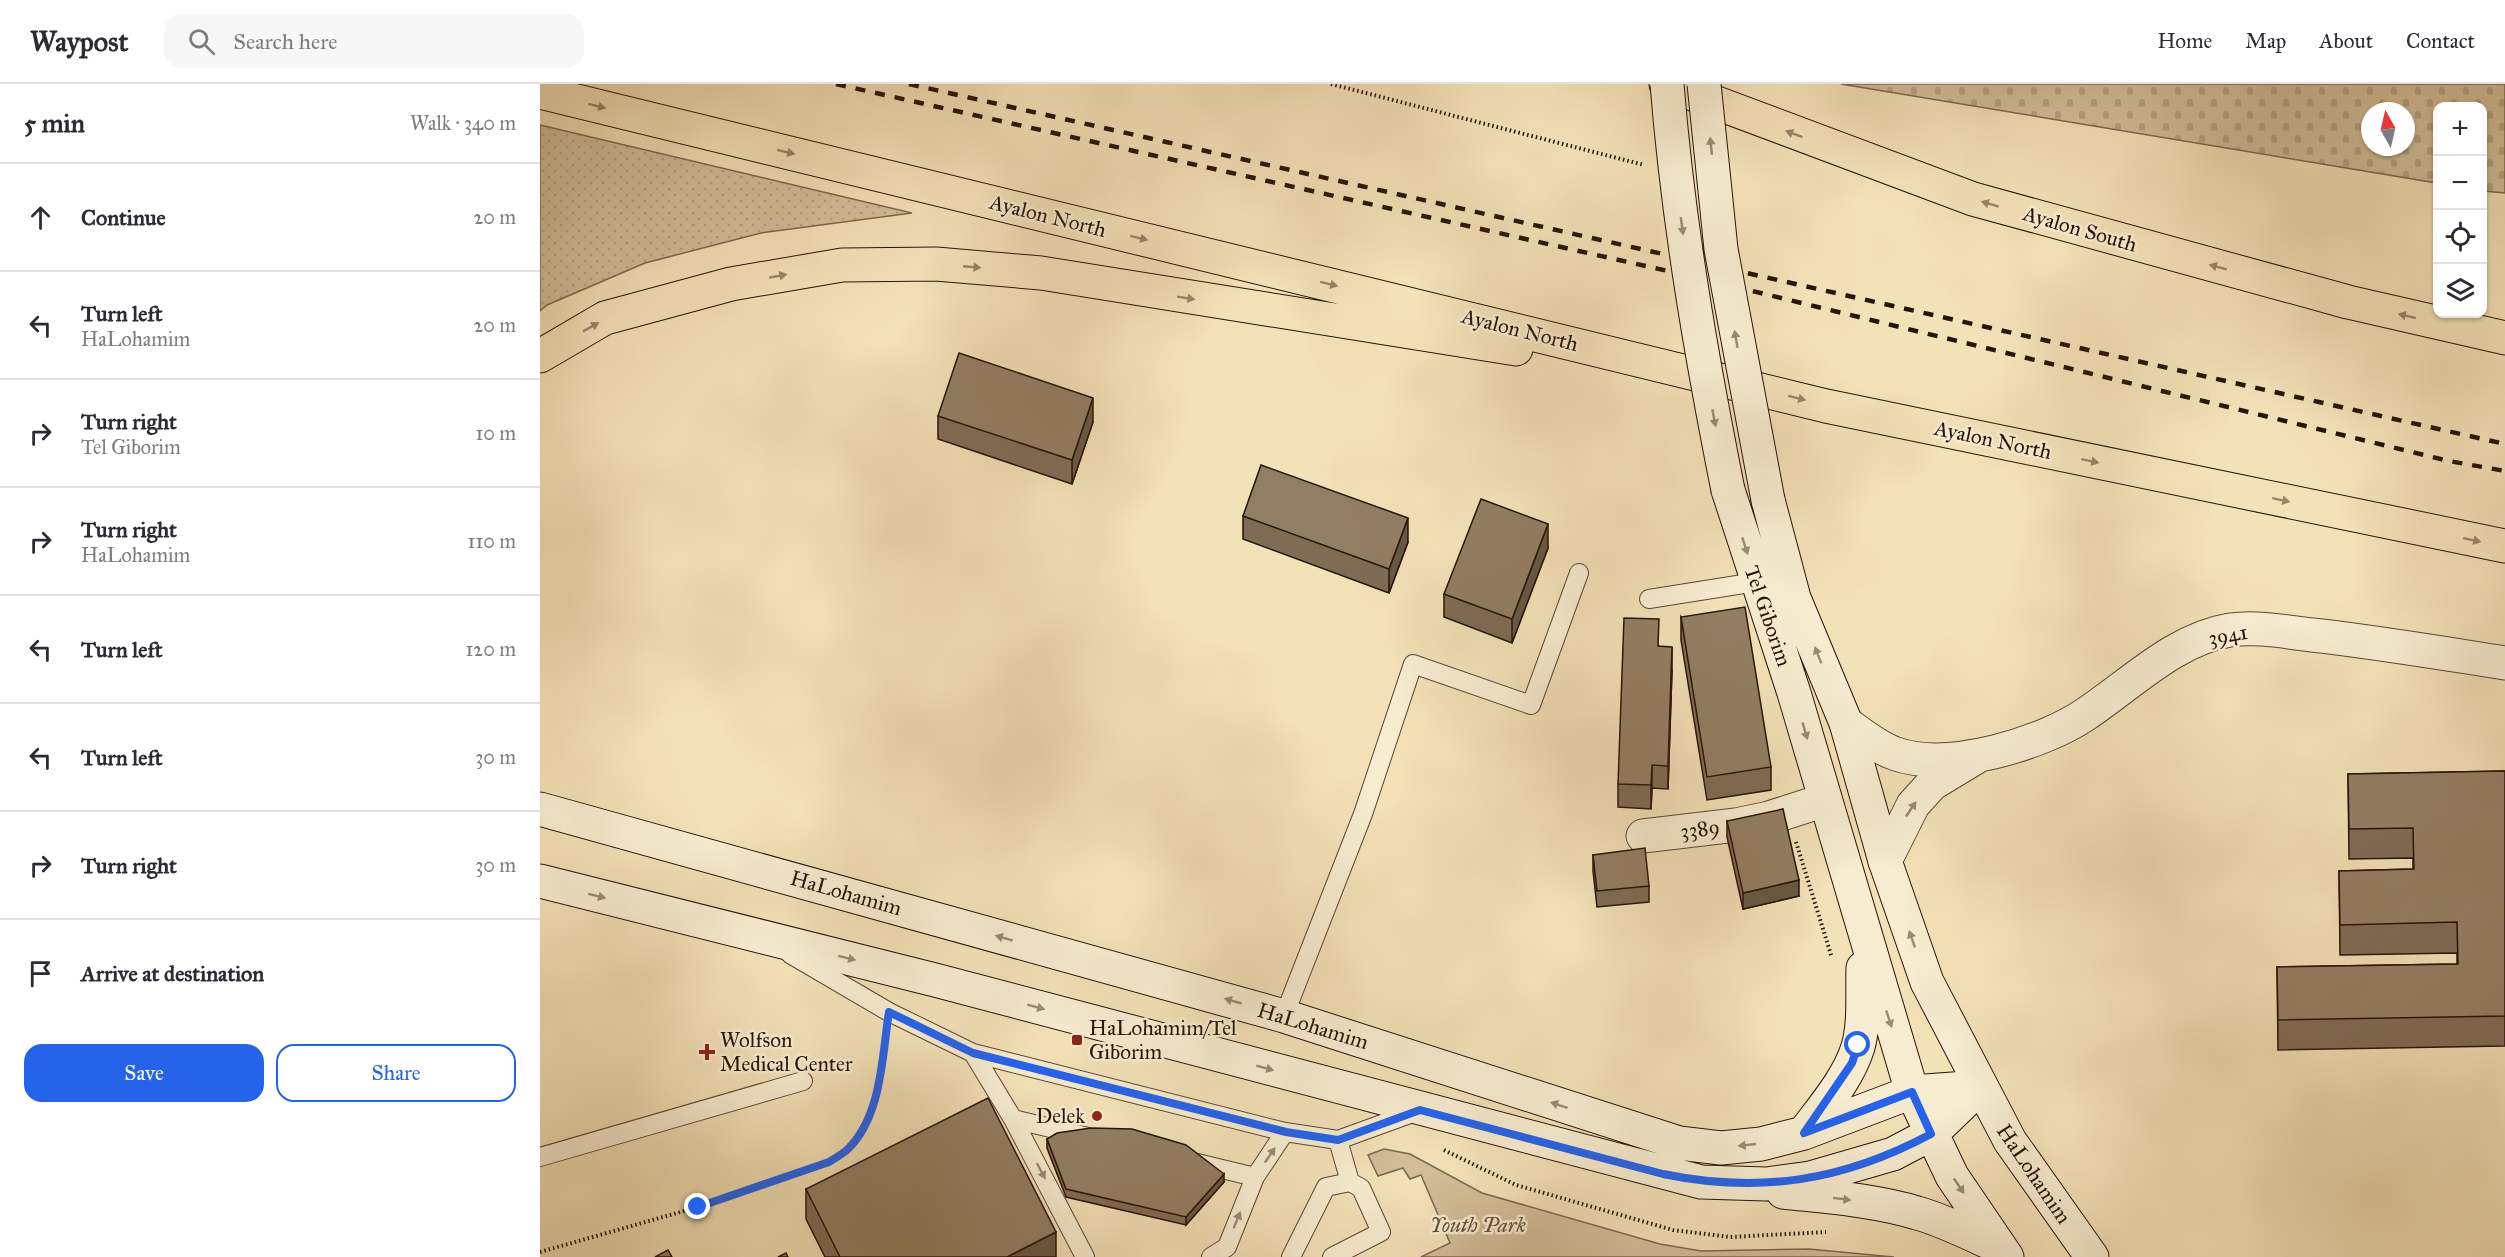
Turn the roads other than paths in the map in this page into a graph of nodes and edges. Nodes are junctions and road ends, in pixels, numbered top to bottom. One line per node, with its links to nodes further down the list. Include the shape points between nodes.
1 (1667, 84): 4 (highway, Ayalon South, one-way to 1, via 2348,302 1973,199); 9 (main road, Tel Giborim, one-way to 9, bridge, via 1691,293 1728,490)
2 (1704, 84): 12 (main road, Tel Giborim, one-way to 2, bridge, via 1794,598 1768,500 1720,249)
3 (540, 92): 6 (highway, Ayalon North, one-way to 6)
4 (2505, 338)
5 (540, 356): 6 (highway, one-way to 6, via 605,318 731,284 842,265 936,264 1041,273)
6 (1740, 384): 7 (highway, Ayalon North, one-way to 7, via 1826,406)
7 (2505, 546)
8 (1579, 573): 21 (lane, via 1531,705 1413,664 1363,814)
9 (1756, 582): 10 (lane); 14 (main road, Tel Giborim, one-way to 14)
10 (1649, 599)
11 (2505, 663): 13 (main road, 3941, via 2263,629 2230,630 2194,642 2050,735)
12 (1846, 723): 13 (main road, 3941, via 1896,754 1929,758); 17 (main road, Tel Giborim)
13 (1979, 756): 17 (main road, 3941, one-way to 13, via 1913,805 1932,784)
14 (1825, 800): 16 (main road, 3389, via 1736,825); 19 (main road, Tel Giborim)
15 (540, 809): 21 (main road, HaLohamim, one-way to 15)
16 (1643, 836)
17 (1885, 861): 24 (main road, Tel Giborim, one-way to 17, via 1927,982)
18 (540, 881): 20 (main road, one-way to 20)
19 (1863, 927): 25 (main road, Tel Giborim, one-way to 25); 31 (main road, via 1862,1026 1858,1045 1852,1063)
20 (760, 936): 22 (lane, via 889,1012); 27 (main road, one-way to 27)
21 (1284, 1016): 31 (main road, HaLohamim, one-way to 21, via 1761,1144 1721,1148 1679,1143)
22 (973, 1053): 26 (lane); 30 (lane)
23 (803, 1081): 35 (lane)
24 (1980, 1087): 25 (main road, HaLohamim); 32 (main road); 45 (main road, HaLohamim, via 2010,1141)
25 (1912, 1092): 31 (main road, HaLohamim); 32 (main road, Tel Giborim)
26 (1002, 1101): 28 (lane); 29 (lane)
27 (1420, 1110): 33 (lane); 39 (main road)
28 (981, 1111)
29 (1013, 1119): 34 (lane); 41 (lane, one-way to 41)
30 (1286, 1132): 33 (lane); 37 (lane, one-way to 30)
31 (1804, 1133)
32 (1931, 1134): 39 (main road, via 1893,1154 1810,1178 1766,1184); 40 (main road, one-way to 40, via 1952,1176)
33 (1338, 1140): 38 (lane)
34 (1105, 1141)
35 (540, 1157)
36 (1174, 1158): 37 (lane)
37 (1255, 1177): 42 (lane, one-way to 37, via 1227,1247)
38 (1350, 1182): 43 (lane, via 1326,1187); 44 (lane, via 1361,1188 1381,1232)
39 (1701, 1182): 40 (main road, one-way to 40, via 1878,1204 1945,1222)
40 (2004, 1252)
41 (1085, 1257)
42 (1211, 1257)
43 (1291, 1257)
44 (1332, 1257)
45 (2092, 1257)

